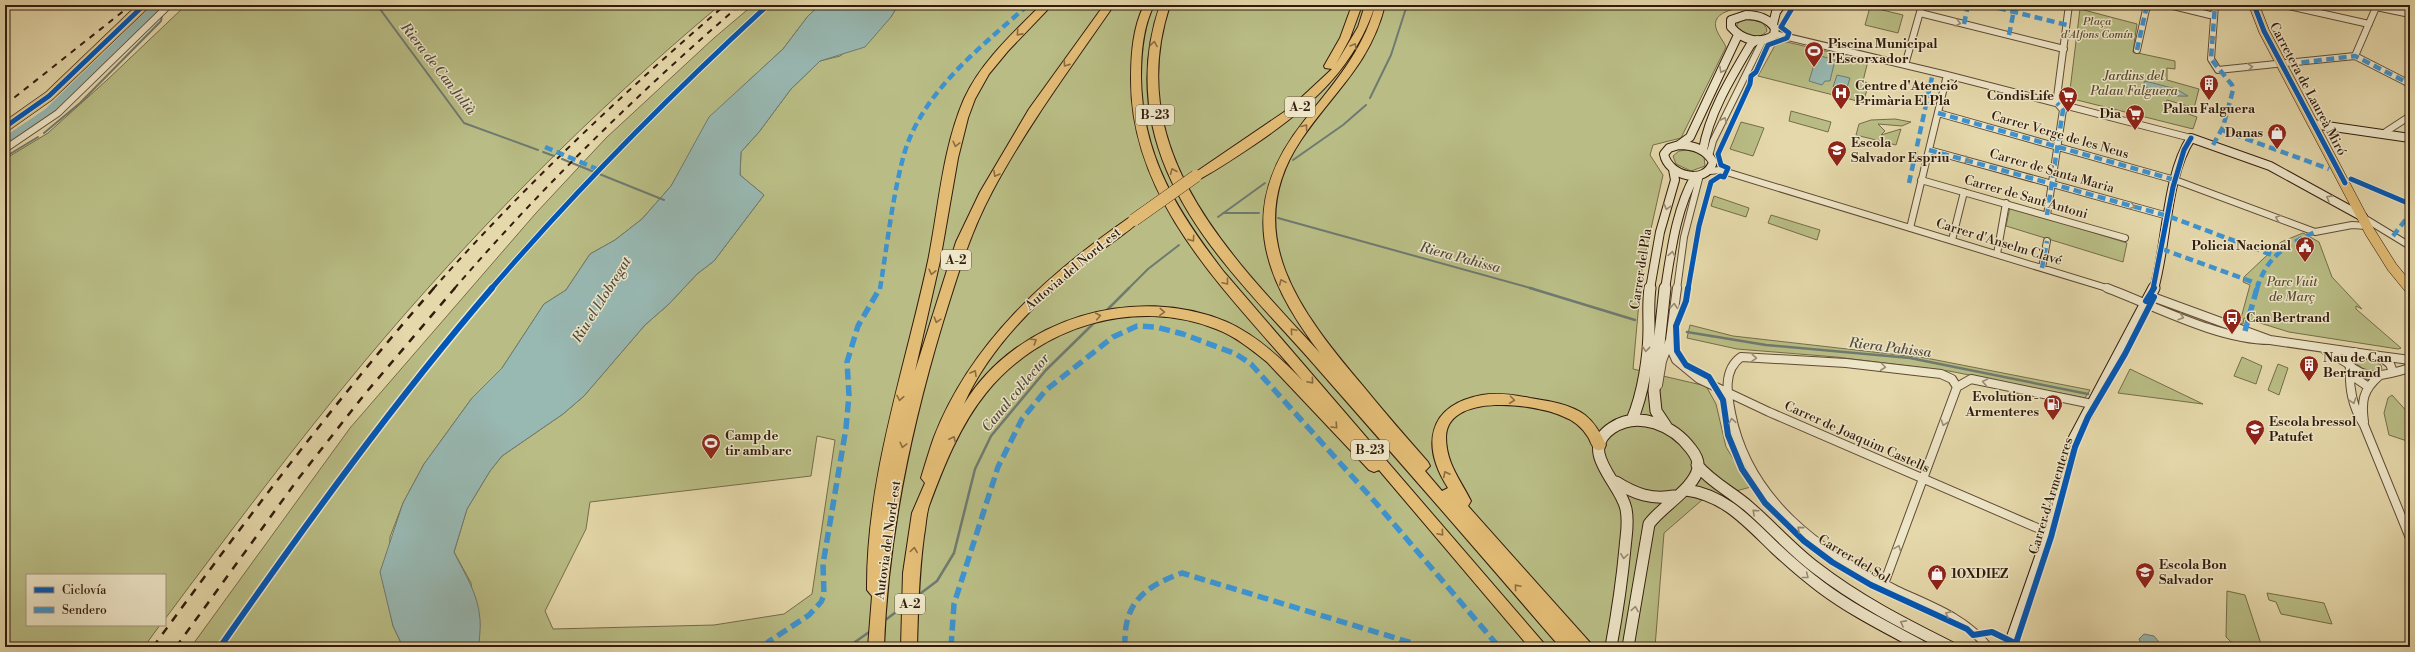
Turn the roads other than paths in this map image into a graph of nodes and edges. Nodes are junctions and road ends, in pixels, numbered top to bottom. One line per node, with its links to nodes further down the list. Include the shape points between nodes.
1 (144, 5): 41 (main road, via 49,96)
2 (169, 5): 48 (street, via 58,114)
3 (1047, 5): 100 (highway, one-way to 100, via 998,56 984,75 970,99 960,126 934,259 902,389 887,468)
4 (1109, 5): 100 (highway, Autovia del Nord-est / A-2, one-way to 100, via 1035,109 986,192 962,242 918,383 898,465)
5 (1142, 5): 42 (highway, via 1132,32 1128,87 1128,99)
6 (1149, 5): 42 (highway, B-23, via 1137,48 1135,86)
7 (1165, 5): 102 (highway, B-23, one-way to 7, via 1262,297 1199,217 1174,171 1153,106 1151,79 1154,42)
8 (1357, 5): 53 (highway, A-2, via 1337,55 1320,80 1292,106 1215,159)
9 (1370, 5): 53 (highway, Autovia del Nord-est / A-2, one-way to 9, via 1219,164 1272,128 1316,94 1349,54)
10 (1380, 5): 102 (highway, one-way to 10, via 1314,338 1291,302 1273,259 1268,216 1273,187 1283,160 1302,131 1361,56 1372,34)
11 (1781, 5): 20 (main road)
12 (1922, 5): 21 (street)
13 (2069, 5): 30 (street)
14 (2147, 5): 31 (street)
15 (2169, 5): 23 (street)
16 (2215, 5): 23 (street)
17 (2254, 5): 33 (main road, Carretera de Laureà Miró, via 2264,31)
18 (2284, 5): 26 (street)
19 (2377, 6): 22 (street); 26 (street)
20 (1776, 12): 24 (main road); 25 (main road)
21 (1920, 13): 30 (street, one-way to 30); 34 (street)
22 (2410, 14)
23 (2214, 16): 33 (street, one-way to 33, via 2211,59 2218,70)
24 (1759, 17): 25 (main road); 28 (main road, via 1743,15 1732,19 1730,27)
25 (1773, 24): 27 (main road)
26 (2368, 24): 32 (street)
27 (1775, 34): 29 (main road); 34 (street)
28 (1738, 35): 29 (main road); 46 (main road, one-way to 46, via 1690,137)
29 (1760, 40): 50 (main road, one-way to 29, via 1705,139 1729,84 1751,44)
30 (2064, 49): 37 (street)
31 (2138, 50)
32 (2355, 56): 33 (street); 36 (street)
33 (2286, 64): 40 (main road, Carretera de Laureà Miró)
34 (1905, 65): 35 (street)
35 (1947, 75): 37 (street); 38 (street)
36 (2410, 84)
37 (2058, 103): 45 (street, via 2170,133); 47 (street, via 2063,110)
38 (1938, 113): 47 (street, Carrer Verge de les Neus); 49 (street)
39 (2410, 116): 43 (street)
40 (2314, 124): 43 (main road); 61 (main road, Carretera de Laureà Miró)
41 (5, 126)
42 (1139, 130): 97 (highway, B-23, one-way to 97, via 1158,184 1201,252)
43 (2384, 133): 44 (main road)
44 (2410, 138)
45 (2189, 141): 55 (main road, Carrer d'Armenteres); 61 (main road, one-way to 45, via 2270,166 2213,145)
46 (1679, 145): 50 (main road, via 1691,146); 51 (main road, via 1669,148 1664,154 1665,162)
47 (2057, 147): 55 (street, Carrer Verge de les Neus); 56 (street)
48 (5, 149)
49 (1929, 150): 54 (street); 56 (street, Carrer de Santa Maria, one-way to 56)
50 (1709, 160): 52 (main road); 62 (street, Carrer d'Anselm Clavé, via 1720,170)
51 (1673, 169): 52 (main road, via 1684,174); 87 (main road, Carrer del Pla, one-way to 87, via 1675,180 1660,232 1647,305 1649,329 1641,399)
52 (1698, 175): 72 (street, one-way to 52, via 1684,237); 84 (main road, one-way to 52, via 1655,368 1675,234 1688,185)
53 (1196, 176): 96 (highway, Autovia del Nord-est / A-2, one-way to 53, bridge, via 930,469 946,424 981,362 996,341 1050,284 1109,237)
54 (1920, 180): 57 (street, Carrer de Sant Antoni); 62 (street)
55 (2175, 180): 60 (main road, Carrer d'Armenteres); 61 (street, Carrer Verge de les Neus, one-way to 55, via 2315,232)
56 (2051, 182): 59 (street); 60 (street, Carrer de Santa Maria, one-way to 60)
57 (1964, 192): 58 (street, Carrer de Sant Antoni); 64 (street)
58 (2006, 203): 59 (street, Carrer de Sant Antoni); 67 (street)
59 (2047, 215): 63 (street, Carrer de Sant Antoni)
60 (2168, 216): 70 (main road, Carrer d'Armenteres, via 2154,288)
61 (2365, 221): 66 (street); 69 (main road, Carretera de Laureà Miró, via 2392,267)
62 (1910, 228): 64 (street, Carrer d'Anselm Clavé)
63 (2125, 238)
64 (1952, 240): 67 (street, Carrer d'Anselm Clavé)
65 (2047, 241): 68 (street)
66 (2410, 246)
67 (1996, 254): 68 (street, Carrer d'Anselm Clavé)
68 (2042, 268): 70 (street, Carrer d'Anselm Clavé)
69 (2410, 289)
70 (2147, 299): 71 (street, Carrer d'Anselm Clavé); 71 (street, Carrer d'Anselm Clavé, one-way to 71, via 2161,310 2241,336); 86 (main road, Carrer d'Armenteres)
71 (2270, 340): 73 (street, Carrer d'Anselm Clavé)
72 (1669, 344): 84 (street); 85 (street, Carrer de Joaquim Castells, via 1676,360 1690,373)
73 (2317, 347): 74 (street, Carrer d'Anselm Clavé); 77 (street, Carrer d'Anselm Clavé)
74 (2355, 352): 75 (street, Carrer d'Anselm Clavé); 77 (street, via 2348,356)
75 (2380, 356): 76 (street); 79 (street, via 2390,364)
76 (2410, 360)
77 (2349, 364): 80 (street); 81 (street, Carrer d'Anselm Clavé, via 2363,375)
78 (2410, 368): 79 (street)
79 (2393, 372): 81 (street)
80 (2351, 375): 82 (street); 88 (street, one-way to 88, via 2349,388 2357,414)
81 (2380, 376): 82 (street)
82 (2367, 386): 88 (street, via 2361,396)
83 (1956, 387): 85 (street, Carrer del Sol, one-way to 83, via 1727,376 1732,362 1741,357 1846,363 1941,374 1952,379); 86 (street, one-way to 83, via 1971,379); 92 (street, one-way to 92)
84 (1655, 391): 89 (main road, via 1655,408)
85 (1728, 391): 92 (street, Carrer de Joaquim Castells, via 1769,412); 101 (street, Carrer del Sol, one-way to 85, via 1867,576 1817,543 1779,508 1759,483 1739,445 1733,427)
86 (2092, 404): 98 (main road, Carrer d'Armenteres, via 2074,439)
87 (1632, 420): 89 (main road); 90 (main road, via 1610,428)
88 (2364, 424): 99 (street)
89 (1666, 426): 91 (main road, via 1689,445)
90 (1599, 445): 93 (main road, via 1602,465); 102 (highway, one-way to 90, via 1455,490 1439,457 1439,433 1448,416 1464,405 1480,400 1508,399 1548,406 1576,416 1591,429)
91 (1697, 465): 94 (main road, via 1695,479); 110 (main road, one-way to 91, via 1880,610 1833,580 1797,552 1745,503 1710,480)
92 (1924, 479): 98 (street, Carrer de Joaquim Castells); 101 (street, one-way to 92)
93 (1614, 481): 95 (main road, via 1626,490 1648,497); 107 (main road, one-way to 107, via 1628,517)
94 (1686, 490): 95 (main road); 109 (main road, one-way to 109, via 1709,494 1727,504 1793,564 1836,598)
95 (1675, 496): 108 (main road, one-way to 95, via 1649,524 1655,513)
96 (920, 513): 97 (highway, one-way to 97, via 965,414 989,378 1010,358 1035,341 1074,322 1122,313 1154,312 1191,316 1226,328 1247,340 1271,358 1366,459); 103 (highway, Autovia del Nord-est / A-2, one-way to 96, via 911,574)
97 (1425, 514): 105 (highway, B-23, one-way to 105)
98 (2049, 533): 112 (main road, Carrer d'Armenteres)
99 (2410, 536)
100 (879, 565): 104 (highway, Autovia del Nord-est / A-2)
101 (1884, 584): 111 (street, Carrer del Sol, one-way to 101, via 1975,630 1963,621)
102 (1558, 624): 106 (highway, B-23)
103 (909, 641)
104 (876, 647)
105 (1539, 647)
106 (1580, 647)
107 (1612, 647)
108 (1628, 647)
109 (1923, 647)
110 (1950, 647)
111 (1988, 647)
112 (2009, 647)

